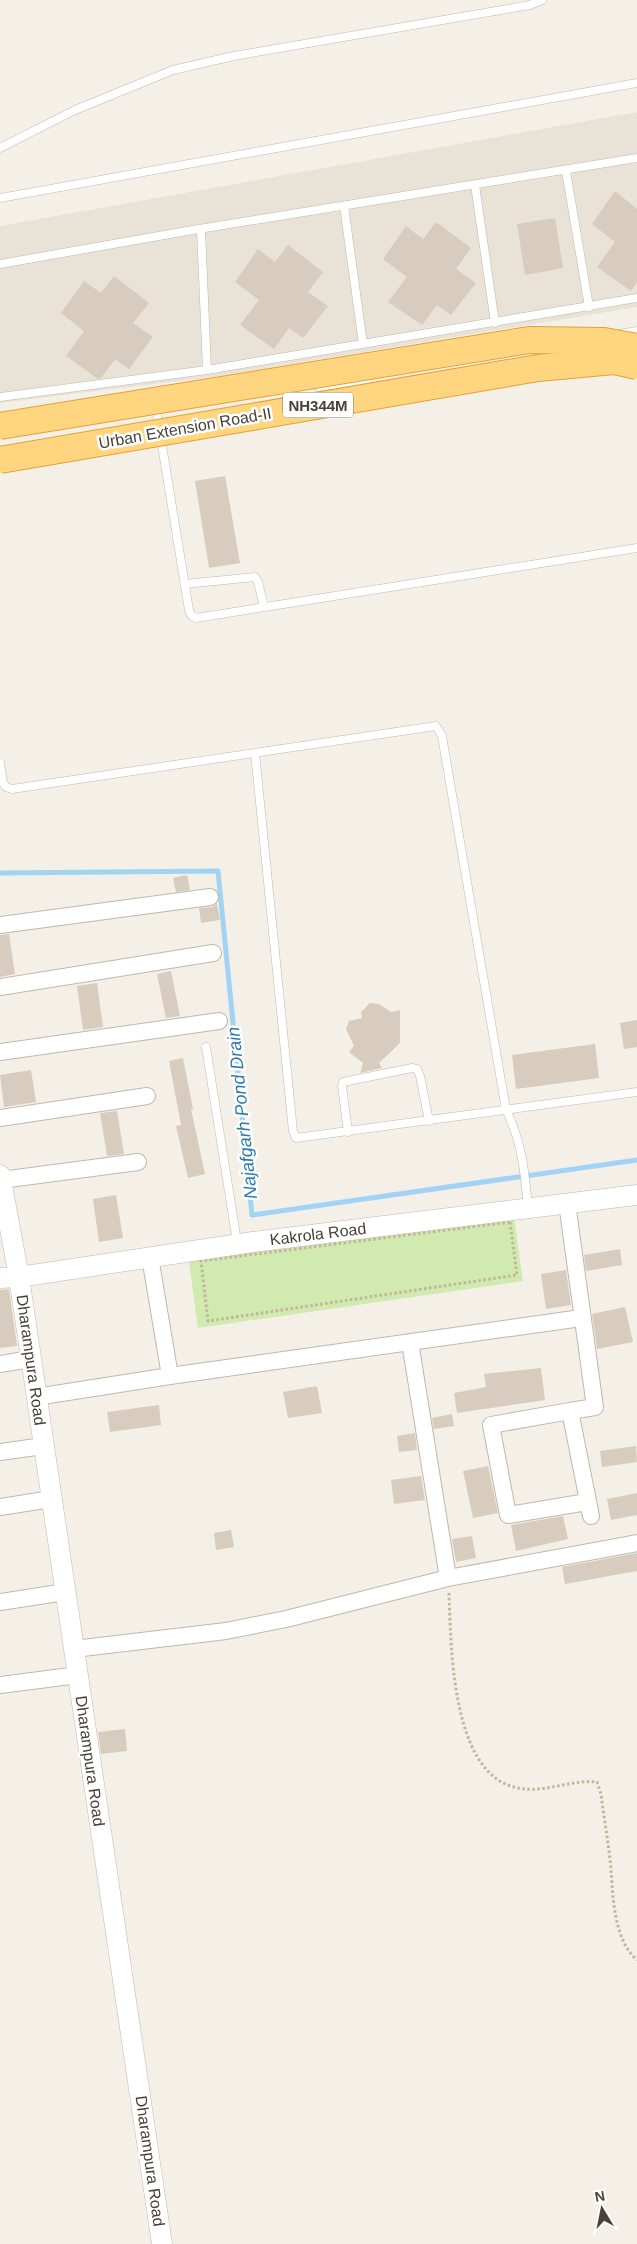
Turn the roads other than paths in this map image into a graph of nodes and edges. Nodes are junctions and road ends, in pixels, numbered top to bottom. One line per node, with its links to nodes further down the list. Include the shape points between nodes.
1 (542, 0): 3 (lane, via 530,5 174,70 75,110)
2 (637, 83): 7 (lane)
3 (0, 148)
4 (637, 158): 5 (lane)
5 (566, 171): 6 (lane); 12 (lane)
6 (475, 185): 8 (lane); 13 (lane)
7 (0, 198)
8 (344, 206): 9 (lane); 15 (lane)
9 (201, 229): 10 (lane); 19 (lane)
10 (0, 264)
11 (637, 298): 12 (lane)
12 (589, 307): 13 (lane)
13 (495, 323): 15 (lane)
14 (637, 331): 17 (lane)
15 (363, 344): 19 (lane)
16 (637, 347): 25 (highway, Urban Extension Road-II / NH344M, bridge, via 604,341 529,340)
17 (541, 348)
18 (637, 366): 27 (highway, Urban Extension Road-II / NH344M, bridge, via 614,361 538,368)
19 (207, 370): 22 (lane)
20 (378, 377): 21 (lane)
21 (311, 388)
22 (0, 397)
23 (166, 408): 24 (lane)
24 (156, 409): 26 (lane); 29 (lane)
25 (0, 426)
26 (0, 431)
27 (0, 460)
28 (637, 548): 30 (lane)
29 (185, 584): 30 (lane, via 255,577); 30 (lane, via 191,615 196,618)
30 (264, 607)
31 (255, 753): 32 (lane, via 12,789 3,783); 42 (lane, via 426,727 436,726 440,731); 45 (lane, via 293,1131 296,1138 302,1139)
32 (0, 763)
33 (210, 897): 34 (street)
34 (0, 925)
35 (213, 953): 36 (street)
36 (0, 987)
37 (219, 1021): 39 (street)
38 (206, 1047): 51 (lane)
39 (0, 1052)
40 (637, 1092): 42 (lane)
41 (146, 1096): 43 (street)
42 (506, 1110): 44 (lane); 50 (lane, via 514,1124 523,1157)
43 (0, 1118)
44 (429, 1121): 45 (lane); 45 (lane, via 420,1076 412,1068 344,1082)
45 (348, 1132)
46 (138, 1162): 47 (street)
47 (1, 1187): 53 (street, Dharampura Road)
48 (637, 1195): 49 (street, Kakrola Road)
49 (567, 1203): 50 (street, Kakrola Road); 54 (street)
50 (528, 1208): 51 (street, Kakrola Road)
51 (238, 1244): 52 (street, Kakrola Road)
52 (150, 1257): 53 (street, Kakrola Road); 58 (street)
53 (9, 1278): 56 (street, Dharampura Road)
54 (582, 1318): 55 (street); 60 (street, via 595,1407)
55 (410, 1342): 58 (street); 66 (street)
56 (30, 1358): 57 (street); 59 (street, Dharampura Road)
57 (0, 1364)
58 (170, 1376): 59 (street)
59 (36, 1397): 61 (street, Dharampura Road)
60 (570, 1411): 60 (street, via 589,1509 508,1515 491,1425)
61 (44, 1446): 62 (street); 63 (street, Dharampura Road)
62 (0, 1452)
63 (51, 1499): 64 (street); 67 (street, Dharampura Road)
64 (0, 1507)
65 (637, 1543): 66 (street)
66 (448, 1578): 69 (street, via 235,1629)
67 (65, 1592): 68 (street); 69 (street, Dharampura Road)
68 (0, 1602)
69 (74, 1648): 70 (street, Dharampura Road)
70 (78, 1675): 71 (street); 72 (street, Dharampura Road)
71 (0, 1685)
72 (162, 2244)

